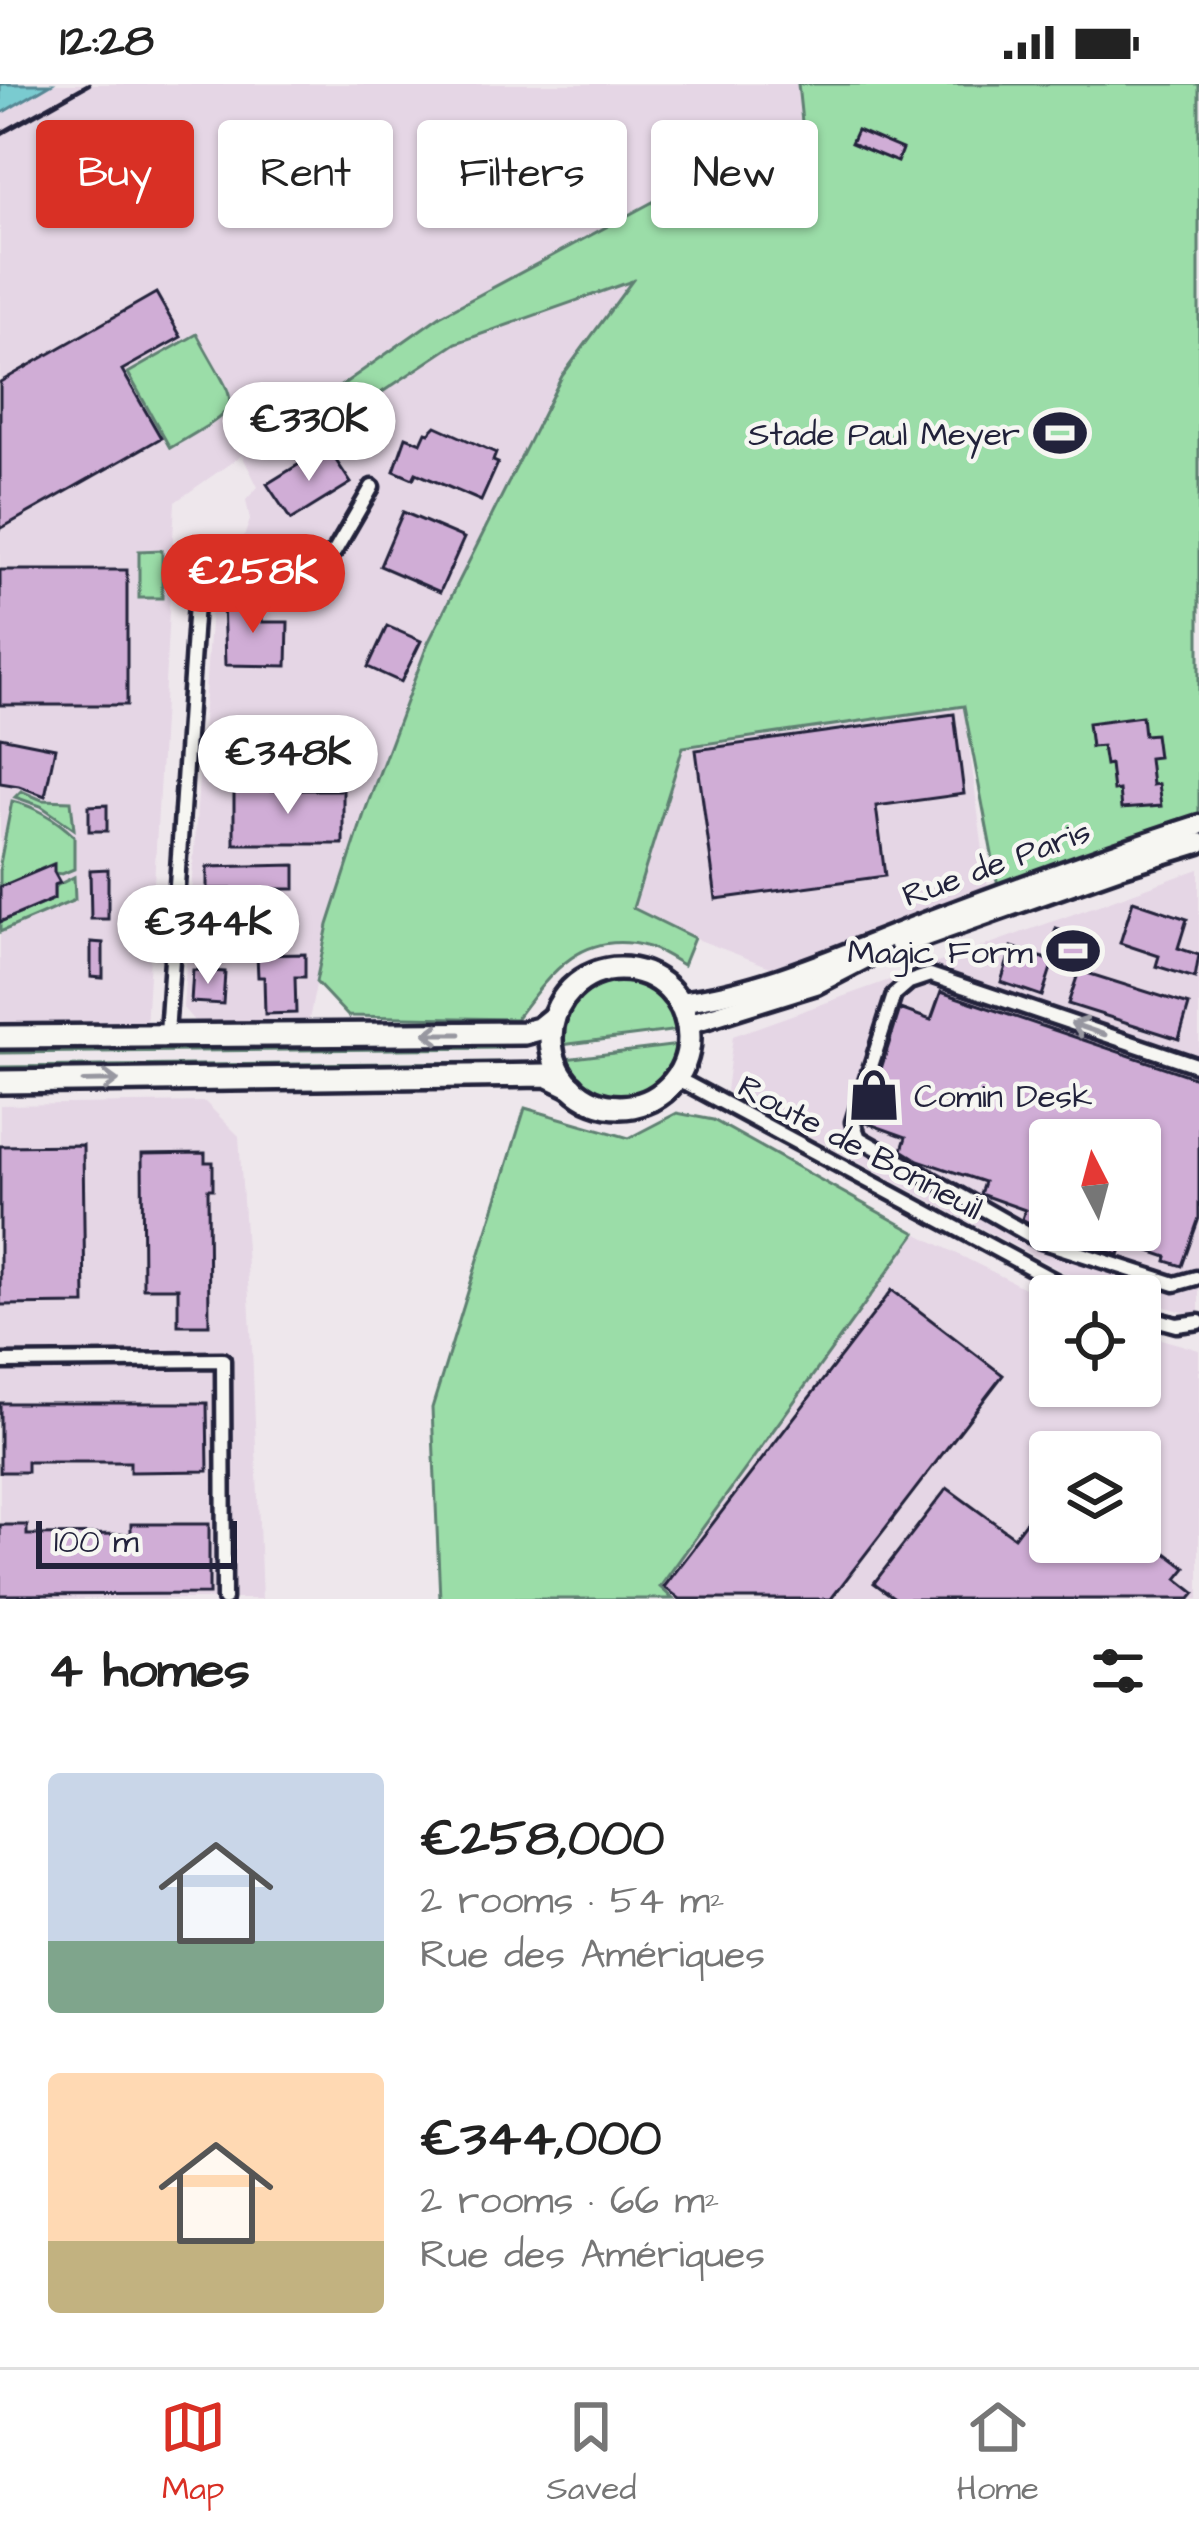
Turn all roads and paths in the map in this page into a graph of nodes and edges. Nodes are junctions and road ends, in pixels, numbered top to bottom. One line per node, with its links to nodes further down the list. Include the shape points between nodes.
1 (372, 487): 6 (street, via 334,551 313,569 240,551 205,575 196,603)
2 (1199, 825): 4 (main road, Rue de Paris)
3 (1199, 843): 4 (main road, Rue de Paris, via 865,958 816,984)
4 (684, 1013): 5 (main road, via 651,976 612,969 576,985); 9 (main road, via 688,1052)
5 (554, 1017): 6 (main road, one-way to 6, via 524,1033); 11 (main road, via 553,1054)
6 (167, 1034): 7 (main road)
7 (0, 1037)
8 (1199, 1066): 13 (street, one-way to 13, via 930,976 894,995 853,1122 859,1138 1038,1240 1175,1284)
9 (675, 1080): 11 (main road, via 632,1106 604,1105); 12 (street, Route de Bonneuil)
10 (0, 1082): 11 (main road, one-way to 11, via 547,1075)
11 (572, 1087)
12 (1044, 1275)
13 (1198, 1276)
14 (1161, 1321): 15 (street)
15 (1199, 1322)
16 (0, 1362): 17 (street, via 223,1360)
17 (224, 1599)

